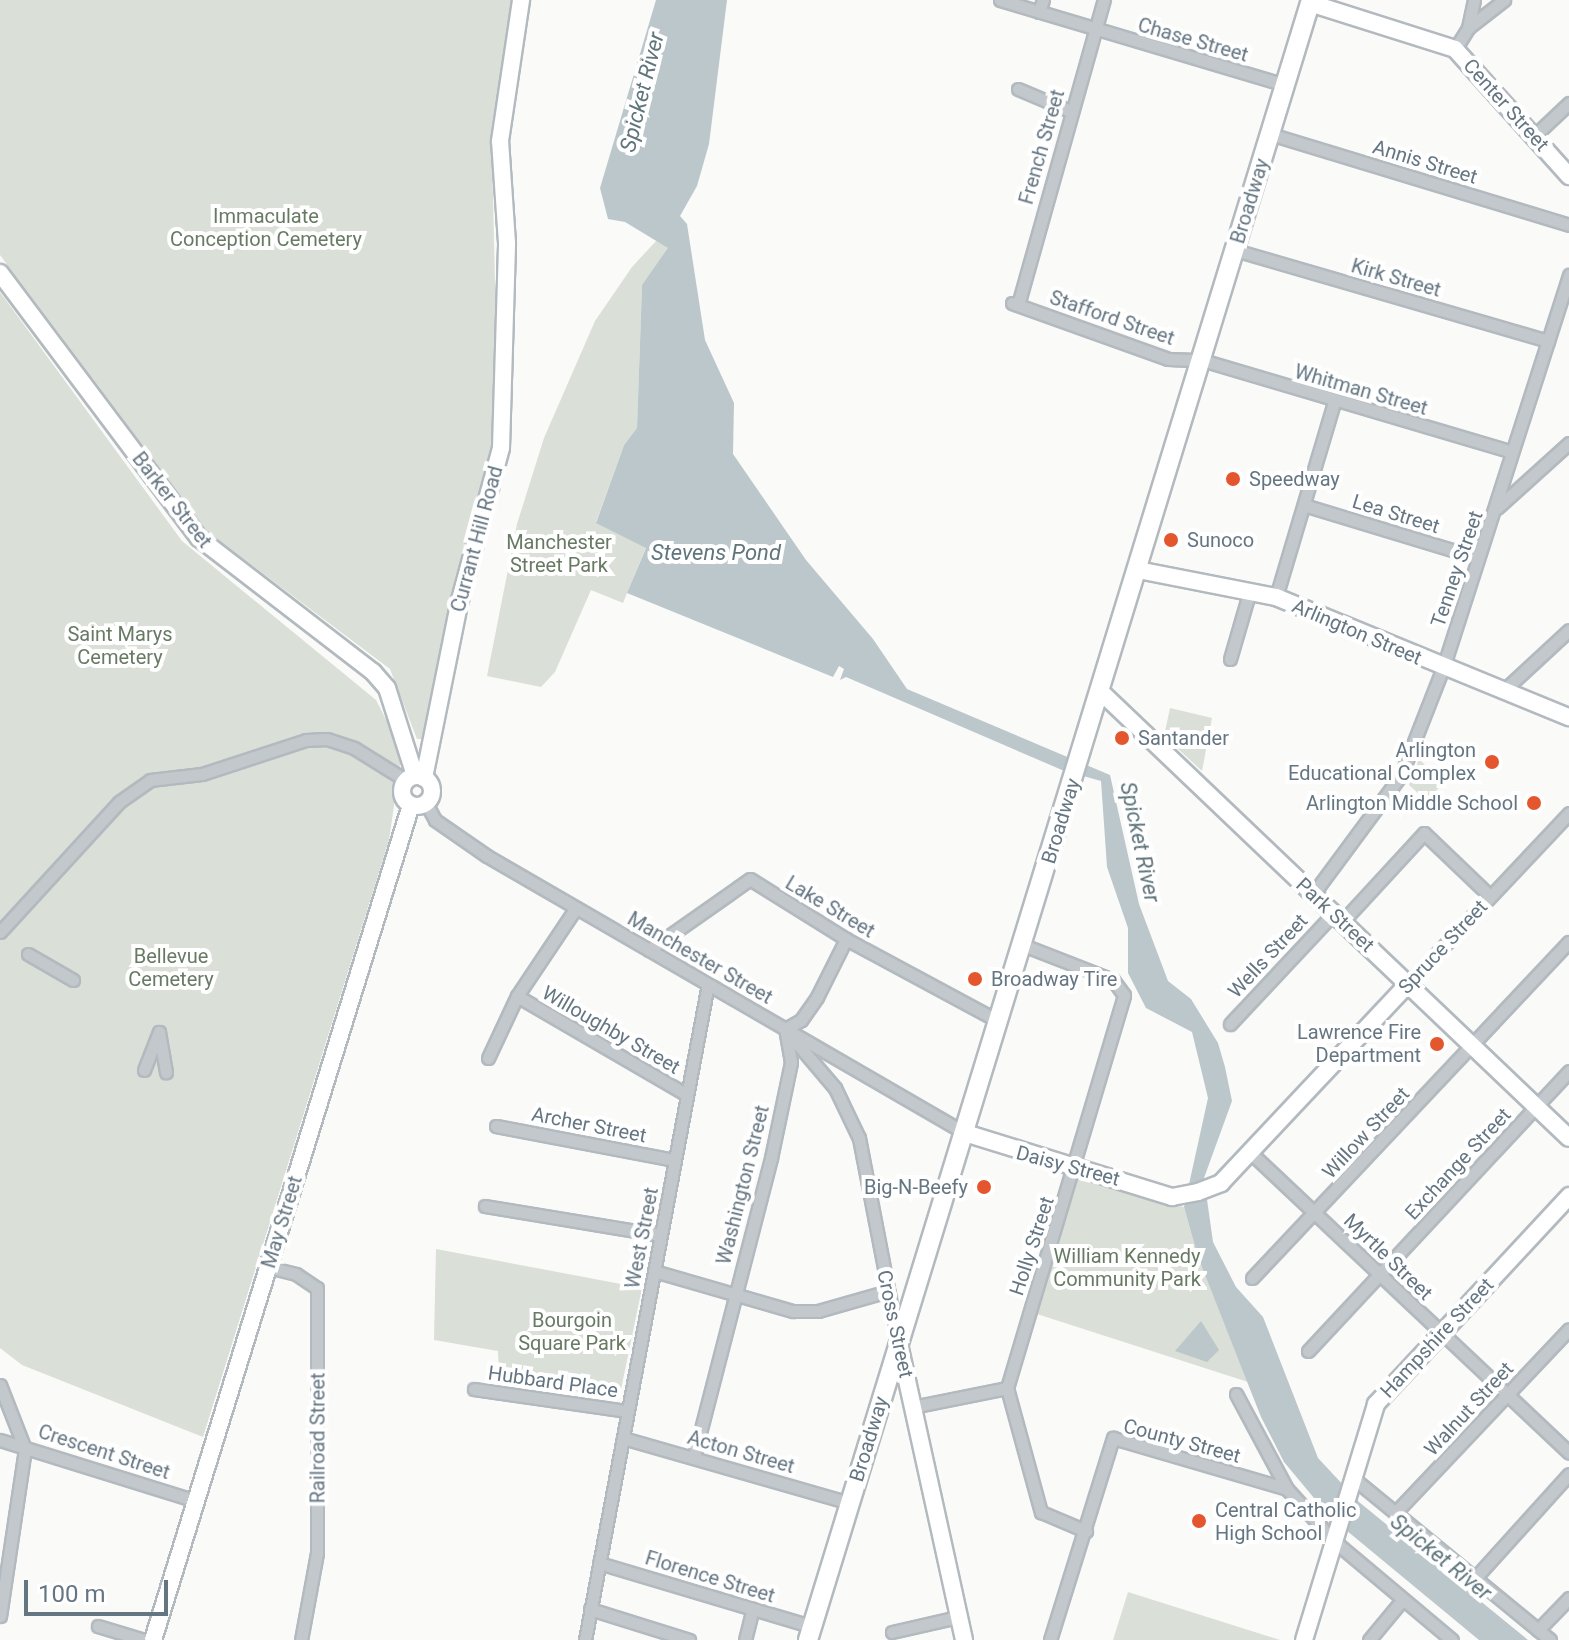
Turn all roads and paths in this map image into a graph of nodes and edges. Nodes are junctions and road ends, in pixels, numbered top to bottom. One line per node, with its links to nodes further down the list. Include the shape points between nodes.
1 (521, 0): 40 (main road, Currant Hill Road, via 500,141 501,448)
2 (1000, 0): 7 (street, Chase Street)
3 (1104, 0): 9 (street, French Street)
4 (1474, 0): 8 (street)
5 (1504, 0): 8 (street)
6 (1307, 1): 10 (main road, Center Street); 11 (main road, Broadway)
7 (1041, 6): 9 (street, Chase Street)
8 (1468, 28): 10 (street)
9 (1095, 31): 11 (street, Chase Street); 14 (street, French Street)
10 (1455, 49): 16 (main road, Center Street)
11 (1285, 85): 15 (main road, Broadway)
12 (1018, 89): 14 (street)
13 (1569, 103): 16 (street)
14 (1070, 111): 22 (street, French Street)
15 (1270, 134): 18 (street, Annis Street); 19 (main road, Broadway)
16 (1533, 137): 17 (main road, Center Street)
17 (1569, 176)
18 (1569, 225)
19 (1235, 250): 23 (street, Kirk Street); 24 (main road, Broadway)
20 (0, 273): 40 (main road, Barker Street, via 199,538 387,688)
21 (1569, 275): 23 (street, Tenney Street)
22 (1015, 304): 24 (street, Stafford Street, via 1168,359)
23 (1548, 341): 27 (street, Tenney Street)
24 (1202, 360): 25 (street, Whitman Street); 31 (main road, Broadway)
25 (1334, 402): 27 (street, Whitman Street); 28 (street)
26 (1569, 443): 29 (street)
27 (1512, 452): 29 (street, Tenney Street)
28 (1304, 505): 30 (street, Lea Street); 33 (street)
29 (1496, 509): 30 (street, Tenney Street)
30 (1478, 558): 36 (street, Tenney Street)
31 (1138, 570): 32 (main road, Arlington Street); 37 (main road, Broadway)
32 (1250, 590): 33 (main road, Arlington Street); 35 (street)
33 (1276, 597): 36 (main road, Arlington Street)
34 (1569, 630): 38 (street)
35 (1230, 659)
36 (1443, 668): 38 (main road, Arlington Street); 43 (street, Tenney Street, via 1394,789)
37 (1101, 692): 43 (main road, Park Street); 50 (main road, Broadway)
38 (1501, 693): 39 (main road, Arlington Street)
39 (1569, 717)
40 (415, 778): 41 (main road, via 403,794); 41 (main road, via 432,790); 47 (street, via 327,739 306,740 202,774 150,780 119,802)
41 (418, 804): 45 (street, Manchester Street, via 445,827); 78 (main road, May Street)
42 (1567, 818): 44 (street, Spruce Street)
43 (1313, 894): 46 (main road, Park Street)
44 (1490, 896): 46 (street, Wells Street, via 1424,833); 55 (street, Spruce Street)
45 (576, 908): 51 (street, Manchester Street); 56 (street)
46 (1338, 918): 55 (main road, Park Street); 58 (street, Wells Street)
47 (0, 932)
48 (846, 939): 51 (street, Lake Street, via 750,879); 57 (street, Lake Street); 59 (street, via 817,997 801,1020)
49 (1569, 942): 60 (street, Willow Street)
50 (1023, 945): 57 (main road, Broadway); 72 (street, Holly Street, via 1123,987)
51 (649, 950): 54 (street, Manchester Street)
52 (28, 954): 53 (street)
53 (73, 980)
54 (708, 984): 59 (street, Manchester Street); 65 (street, West Street)
55 (1408, 984): 60 (main road, Park Street); 70 (main road, Spruce Street)
56 (517, 996): 61 (street); 65 (street, Willoughby Street)
57 (1000, 1022): 68 (main road, Broadway)
58 (1230, 1024)
59 (785, 1029): 68 (street, Manchester Street); 82 (street, Cross Street, via 835,1088 852,1118); 83 (street, Washington Street, via 791,1062)
60 (1473, 1046): 66 (main road, Park Street); 76 (street, Willow Street)
61 (488, 1058)
62 (144, 1070): 64 (street, via 159,1032)
63 (1569, 1071): 66 (street, Exchange Street)
64 (166, 1072)
65 (687, 1095): 71 (street, West Street)
66 (1536, 1106): 69 (main road, Park Street); 80 (street, Exchange Street)
67 (496, 1126): 71 (street, Archer Street)
68 (965, 1133): 72 (main road, Daisy Street); 86 (main road, Broadway)
69 (1569, 1138)
70 (1251, 1153): 74 (main road, Spruce Street, via 1221,1183); 76 (street, Myrtle Street)
71 (675, 1160): 77 (street, West Street)
72 (1076, 1168): 74 (main road, Daisy Street); 89 (street, Holly Street)
73 (1569, 1196): 85 (main road, Hampshire Street)
74 (1172, 1197)
75 (485, 1206): 77 (street)
76 (1316, 1213): 80 (street, Myrtle Street); 81 (street, Willow Street)
77 (661, 1235): 79 (street, West Street)
78 (268, 1267): 103 (main road, May Street); 122 (street, Railroad Street, via 296,1274 317,1288 317,1553)
79 (654, 1271): 83 (street); 94 (street, West Street)
80 (1380, 1274): 85 (street, Myrtle Street); 87 (street, Exchange Street)
81 (1252, 1278)
82 (888, 1291): 83 (street, via 818,1311 793,1311); 86 (street, Cross Street)
83 (733, 1294): 99 (street, Washington Street)
84 (1569, 1329): 91 (street, Walnut Street)
85 (1442, 1333): 91 (street, Myrtle Street); 101 (main road, Hampshire Street, via 1376,1404)
86 (899, 1344): 93 (main road, Cross Street); 104 (main road, Broadway)
87 (1308, 1351)
88 (0, 1386): 97 (street)
89 (1007, 1388): 93 (street); 106 (street, via 1041,1512)
90 (474, 1389): 94 (street, Hubbard Place)
91 (1508, 1393): 98 (street, Myrtle Street); 105 (street, Walnut Street)
92 (1236, 1394): 102 (street)
93 (912, 1407): 115 (main road, Cross Street)
94 (627, 1411): 95 (street, West Street)
95 (623, 1438): 99 (street, Acton Street); 108 (street, West Street)
96 (0, 1440): 97 (street, Crescent Street)
97 (24, 1445): 103 (street, Crescent Street); 114 (street)
98 (1569, 1453)
99 (694, 1456): 104 (street, Acton Street)
100 (1569, 1474): 109 (street)
101 (1352, 1483): 105 (street); 107 (main road, Hampshire Street)
102 (1287, 1489): 106 (street, County Street, via 1113,1438); 107 (street)
103 (196, 1501): 121 (main road, May Street)
104 (849, 1503): 119 (main road, Broadway)
105 (1395, 1513): 109 (street)
106 (1086, 1531): 127 (street)
107 (1336, 1536): 111 (street); 128 (main road, Hampshire Street)
108 (599, 1563): 112 (street, West Street); 113 (street, Florence Street)
109 (1475, 1578): 117 (street)
110 (1569, 1598): 117 (street)
111 (1403, 1599): 129 (street); 130 (street)
112 (590, 1609): 123 (street, West Street); 124 (street)
113 (753, 1609): 119 (street, Florence Street); 125 (street)
114 (0, 1616)
115 (958, 1617): 118 (street); 126 (main road, Cross Street)
116 (98, 1626): 120 (street)
117 (1538, 1630): 131 (street)
118 (892, 1632)
119 (810, 1633)
120 (144, 1640)
121 (153, 1640)
122 (301, 1640)
123 (585, 1640)
124 (689, 1640)
125 (745, 1640)
126 (964, 1640)
127 (1050, 1640)
128 (1304, 1640)
129 (1369, 1640)
130 (1452, 1640)
131 (1550, 1640)

